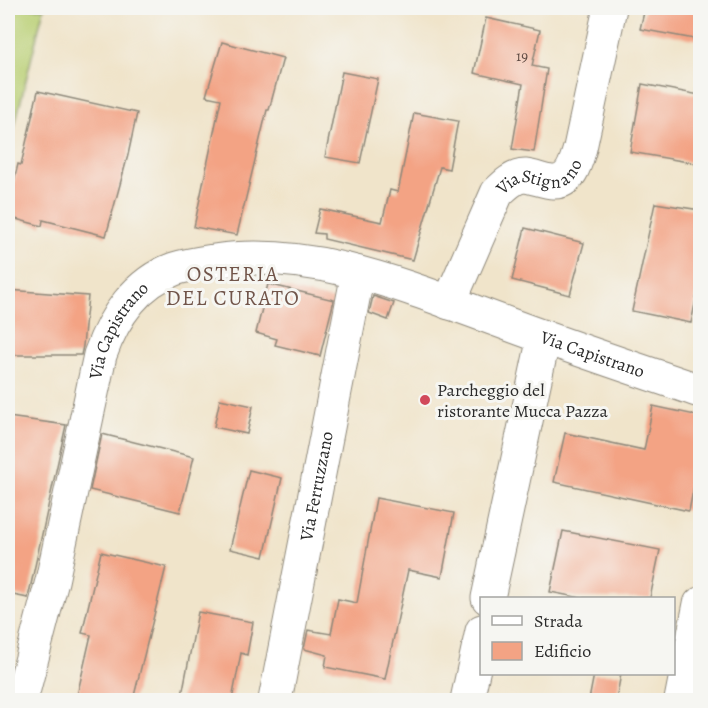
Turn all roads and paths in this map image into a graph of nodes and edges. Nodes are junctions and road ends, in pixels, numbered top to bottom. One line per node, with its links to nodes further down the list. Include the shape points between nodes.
1 (610, 8): 3 (street, Via Stignano, via 573,169 562,181 554,183 524,176 510,181 497,193)
2 (358, 273): 3 (street, Via Capistrano); 9 (street, Via Capistrano, via 293,260 220,260 161,275 138,291 123,308 107,336 97,366 52,581); 10 (street, Via Ferruzzano)
3 (449, 303): 4 (street, Via Capistrano)
4 (544, 337): 5 (street, Via Capistrano); 6 (street)
5 (700, 391)
6 (488, 597)
7 (700, 604): 12 (street)
8 (480, 640): 11 (street)
9 (21, 700)
10 (275, 700)
11 (467, 700)
12 (681, 700)

